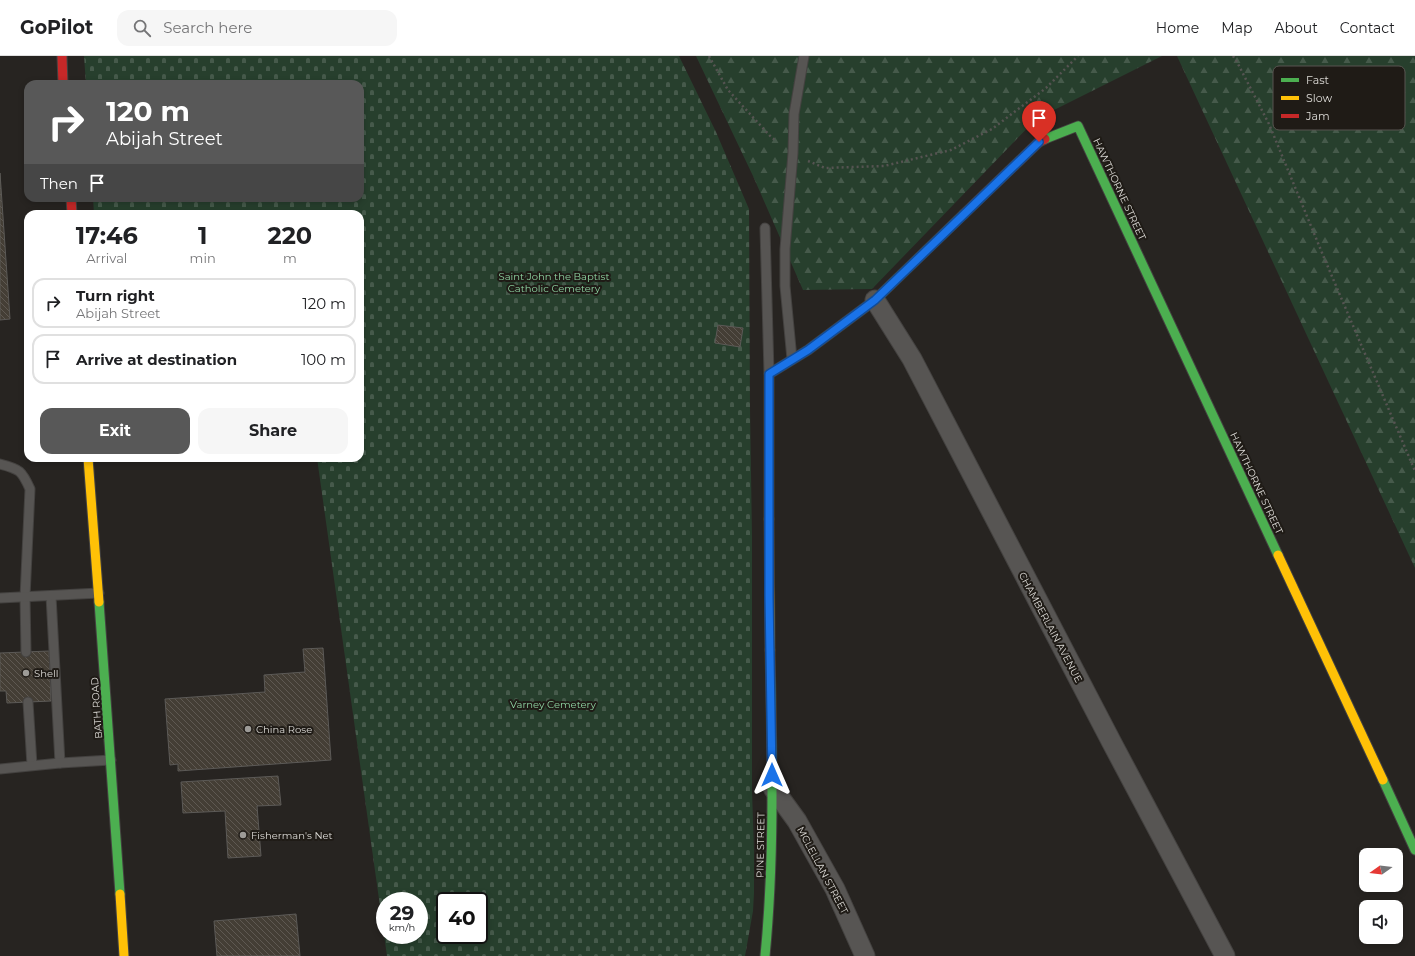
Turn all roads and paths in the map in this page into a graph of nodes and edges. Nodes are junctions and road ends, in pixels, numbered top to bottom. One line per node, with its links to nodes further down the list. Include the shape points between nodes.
1 (62, 56): 6 (street)
2 (709, 56): 7 (path, via 728,90 772,138)
3 (804, 56): 7 (lane, via 794,114)
4 (1078, 56): 7 (path, via 1046,88 992,129 951,150 884,166 825,168)
5 (1233, 56): 14 (path, via 1269,124)
6 (63, 80)
7 (793, 153): 10 (lane, via 785,249 785,286)
8 (765, 228): 11 (lane)
9 (875, 300): 10 (street); 26 (street, HAWTHORNE STREET, via 1039,142 1078,126); 30 (street, CHAMBERLAIN AVENUE, via 912,359)
10 (792, 360): 11 (street)
11 (769, 374): 25 (street, PINE STREET, via 769,596)
12 (88, 462): 15 (street, BATH ROAD)
13 (0, 464): 17 (lane, via 12,467 24,475 30,489)
14 (1415, 471)
15 (99, 593): 16 (lane); 21 (street, BATH ROAD)
16 (51, 596): 17 (lane); 22 (lane)
17 (25, 597): 18 (lane); 19 (lane)
18 (0, 598)
19 (26, 652)
20 (28, 702): 23 (lane)
21 (111, 760): 22 (lane); 27 (street, BATH ROAD)
22 (60, 763): 23 (lane)
23 (32, 765): 24 (lane)
24 (0, 769)
25 (773, 788): 28 (street, PINE STREET, via 770,905); 29 (street, MCLELLAN STREET, via 797,821 835,889)
26 (1415, 850)
27 (124, 956)
28 (765, 956)
29 (865, 956)
30 (1225, 956)

